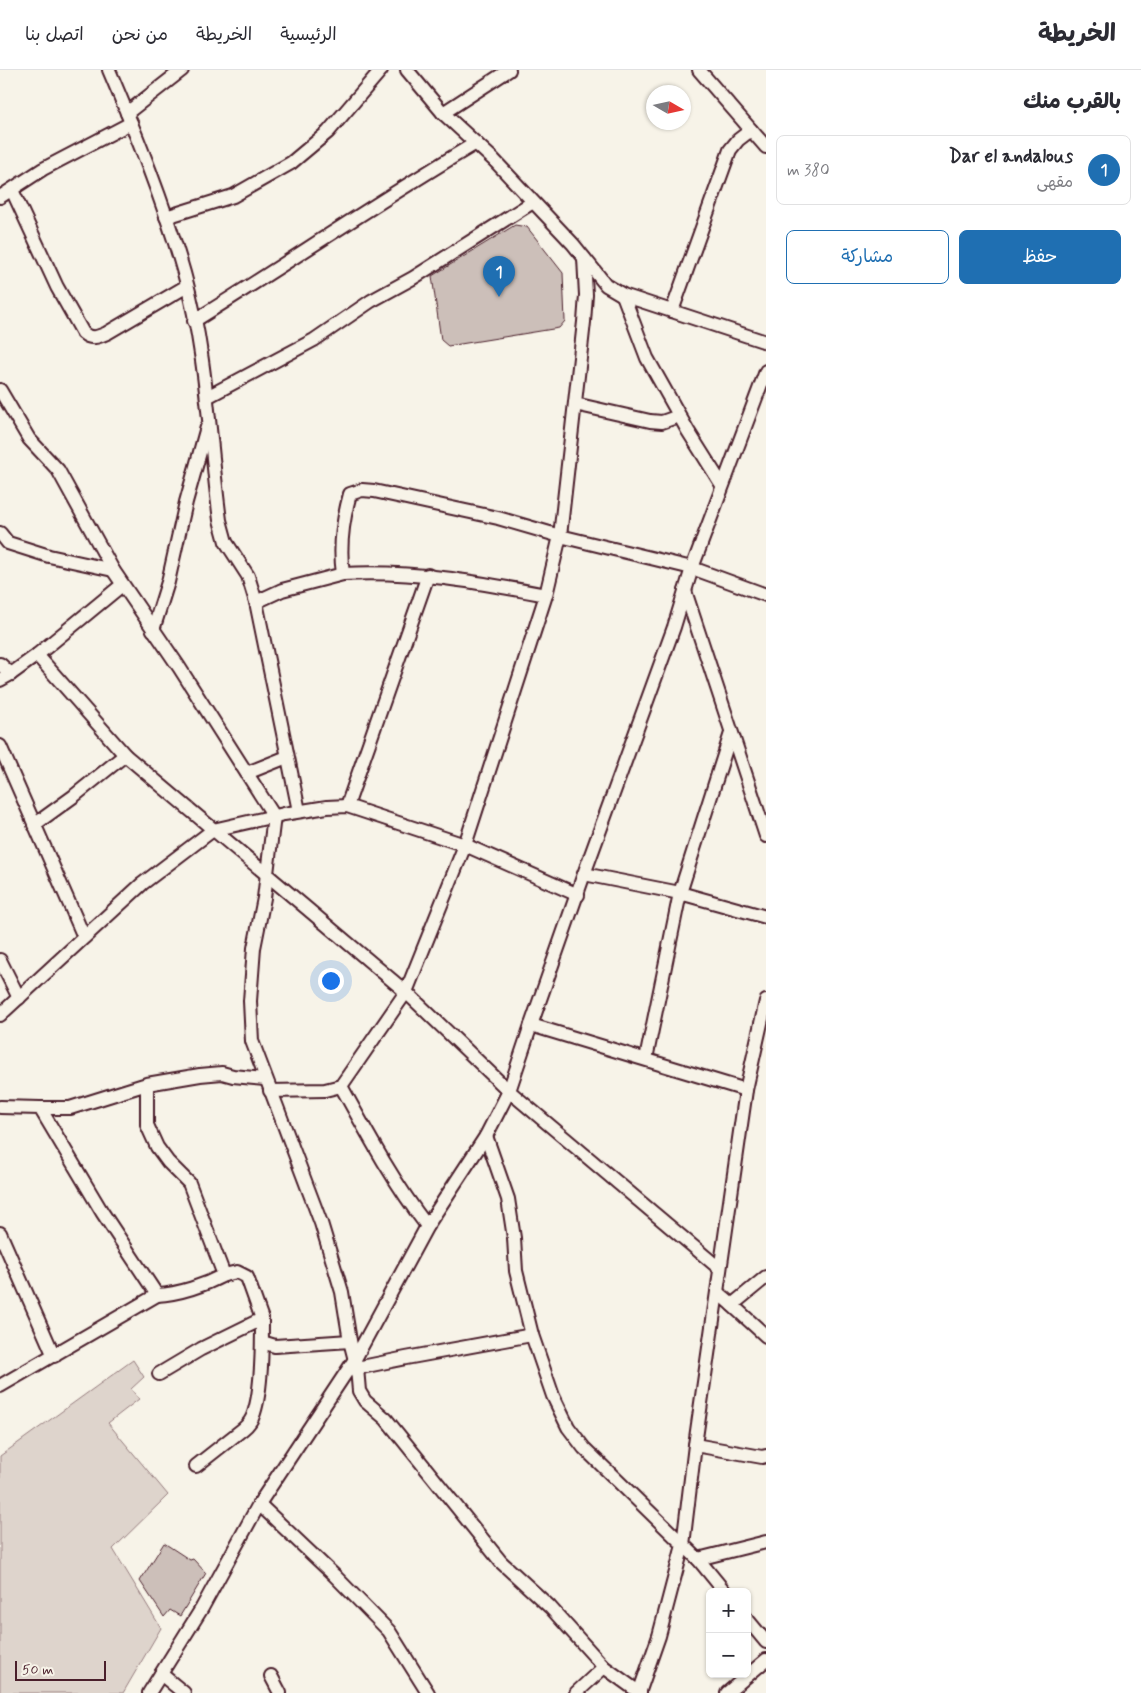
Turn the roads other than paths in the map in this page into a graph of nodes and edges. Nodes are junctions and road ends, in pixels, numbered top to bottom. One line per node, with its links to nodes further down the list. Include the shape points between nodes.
1 (109, 70): 8 (street)
2 (182, 70): 8 (street)
3 (381, 70): 15 (street, via 328,132 291,163 233,196)
4 (407, 70): 7 (street)
5 (509, 70): 7 (street)
6 (699, 70): 9 (street)
7 (443, 113): 10 (street)
8 (129, 118): 12 (street); 15 (street)
9 (751, 130): 11 (street); 19 (street, via 730,150)
10 (476, 143): 14 (street); 20 (street)
11 (766, 147)
12 (12, 190): 13 (street); 17 (street, via 57,287 88,337 96,338 107,333)
13 (0, 197)
14 (533, 202): 16 (street); 24 (street, via 371,301 314,340)
15 (166, 217): 17 (street)
16 (584, 258): 18 (street, via 606,285); 26 (street, via 586,296)
17 (187, 286): 20 (street)
18 (622, 295): 19 (street); 27 (street, via 648,358)
19 (672, 312): 21 (street)
20 (194, 321): 24 (street)
21 (766, 342)
22 (766, 371): 25 (street)
23 (0, 390): 33 (street, via 29,439 58,470)
24 (207, 397): 28 (street)
25 (761, 399): 29 (street)
26 (575, 404): 27 (street, via 650,421 662,422); 31 (street)
27 (679, 416): 29 (street)
28 (209, 420): 40 (street, via 220,520 226,542 248,576); 41 (street)
29 (722, 485): 32 (street)
30 (0, 533): 33 (street, via 8,543)
31 (560, 536): 32 (street); 34 (street, via 498,518 362,490 350,494 344,518); 38 (street)
32 (692, 568): 37 (street); 39 (street)
33 (113, 570): 36 (street)
34 (343, 574): 35 (street, via 389,572); 40 (street, via 282,590)
35 (428, 575): 38 (street); 50 (street)
36 (122, 585): 41 (street); 42 (street)
37 (685, 591): 45 (street); 58 (street)
38 (546, 595): 56 (street)
39 (766, 595)
40 (256, 602): 48 (street)
41 (154, 630): 49 (street)
42 (37, 655): 44 (street); 47 (street)
43 (0, 664): 44 (street)
44 (6, 677)
45 (731, 733): 55 (street); 59 (street)
46 (0, 746): 53 (street)
47 (125, 755): 53 (street); 54 (street)
48 (287, 757): 49 (street); 51 (street)
49 (247, 773): 52 (street)
50 (347, 806): 51 (street); 56 (street)
51 (300, 811): 52 (street)
52 (274, 816): 54 (street); 57 (street)
53 (34, 825): 62 (street)
54 (213, 830): 57 (street); 62 (street, via 142,884)
55 (766, 836)
56 (465, 846): 60 (street); 64 (street)
57 (266, 874): 64 (street); 71 (street, via 254,948 250,1001 252,1041)
58 (584, 874): 59 (street); 60 (street)
59 (680, 893): 61 (street); 69 (street)
60 (578, 895): 68 (street)
61 (766, 917)
62 (84, 937): 65 (street)
63 (0, 960): 65 (street)
64 (406, 992): 72 (street); 74 (street)
65 (19, 998): 67 (street)
66 (766, 1001): 73 (street)
67 (0, 1014)
68 (531, 1025): 69 (street); 74 (street)
69 (646, 1059): 73 (street)
70 (147, 1084): 71 (street, via 222,1073); 76 (street, via 70,1108); 81 (street, via 147,1125 157,1147 189,1183)
71 (268, 1085): 72 (street, via 325,1090); 89 (street, via 321,1223 342,1292)
72 (341, 1086): 78 (street, via 374,1146)
73 (746, 1090): 80 (street)
74 (509, 1091): 77 (street); 80 (street)
75 (0, 1107): 76 (street)
76 (40, 1108): 84 (street)
77 (486, 1136): 78 (street); 87 (street, via 508,1199 516,1271)
78 (427, 1226): 92 (street)
79 (0, 1233): 91 (street)
80 (720, 1269): 83 (street)
81 (224, 1274): 84 (street, via 211,1282); 86 (street, via 236,1272 247,1277)
82 (766, 1277): 85 (street)
83 (717, 1292): 85 (street); 95 (street)
84 (157, 1296): 91 (street)
85 (732, 1305): 88 (street)
86 (262, 1319): 90 (street); 93 (street)
87 (532, 1335): 92 (street, via 406,1358); 100 (street, via 553,1396 568,1427 584,1448)
88 (766, 1336)
89 (350, 1341): 90 (street, via 276,1346); 92 (street)
90 (262, 1342): 97 (street, via 254,1413 249,1424)
91 (54, 1356): 94 (street)
92 (356, 1363): 98 (street); 106 (street, via 359,1391 366,1401 386,1419 501,1562 550,1607)
93 (158, 1374)
94 (0, 1386)
95 (695, 1445): 96 (street); 100 (street)
96 (766, 1456)
97 (196, 1466)
98 (259, 1504): 107 (street, via 202,1608); 112 (street, via 380,1621)
99 (766, 1542): 101 (street)
100 (683, 1546): 101 (street); 114 (street, via 659,1636)
101 (698, 1559): 102 (street)
102 (722, 1588)
103 (751, 1624): 104 (street)
104 (766, 1642)
105 (766, 1660): 115 (street)
106 (604, 1667): 113 (street); 114 (street)
107 (161, 1674): 109 (street); 110 (street)
108 (271, 1676): 111 (street)
109 (149, 1693)
110 (184, 1693)
111 (280, 1693)
112 (428, 1693)
113 (576, 1693)
114 (639, 1693)
115 (727, 1693)

